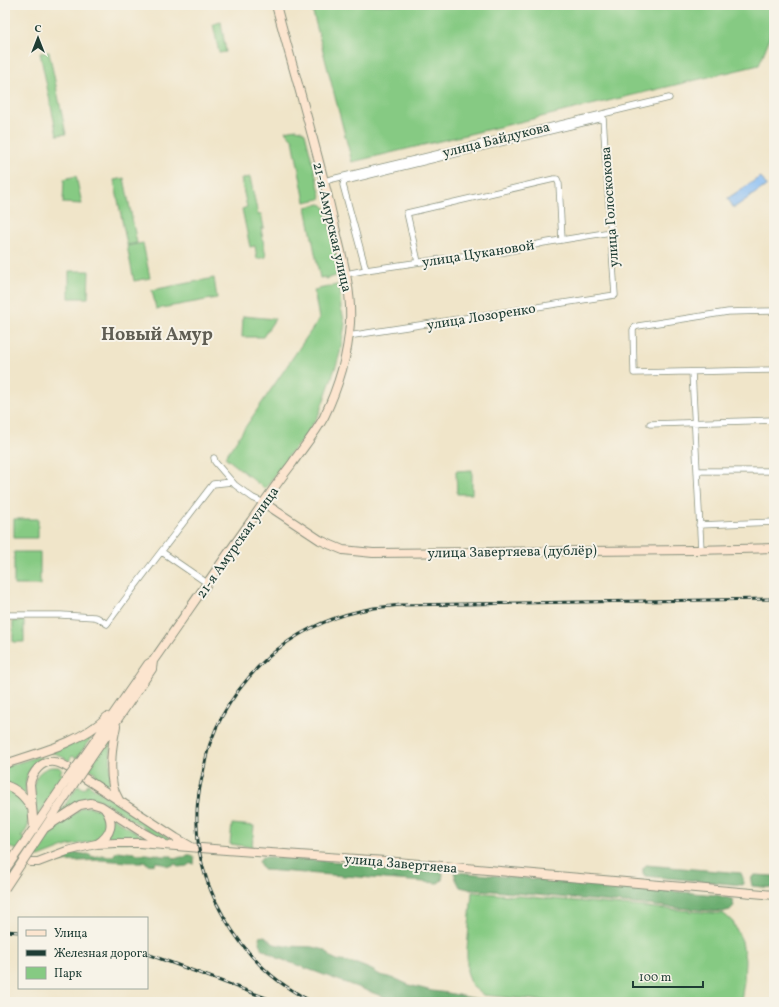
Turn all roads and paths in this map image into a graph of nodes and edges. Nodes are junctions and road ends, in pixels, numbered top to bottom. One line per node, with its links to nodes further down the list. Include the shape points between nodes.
1 (276, 5): 4 (main road, 21-я Амурская улица)
2 (668, 98): 4 (street, улица Байдукова)
3 (603, 118): 5 (street, улица Голоскокова); 8 (street, улица Байдукова, via 345,181)
4 (324, 181): 9 (main road, 21-я Амурская улица)
5 (611, 232): 6 (street, улица Цукановой); 10 (street, улица Голоскокова)
6 (562, 240): 7 (street, улица Цукановой, via 505,252); 7 (street, via 559,184 557,179 554,179 407,214)
7 (418, 262): 8 (street, улица Цукановой)
8 (366, 270): 9 (street, улица Цукановой)
9 (346, 274): 12 (main road, 21-я Амурская улица, via 350,309)
10 (614, 295): 12 (street, улица Лозоренко)
11 (774, 311): 14 (street, via 728,312 635,327 634,373)
12 (348, 336): 22 (main road, 21-я Амурская улица, via 344,362 323,418)
13 (774, 370): 14 (street)
14 (692, 372): 16 (street)
15 (774, 420): 16 (street)
16 (694, 423): 17 (street); 20 (street)
17 (650, 424)
18 (214, 458): 21 (street)
19 (774, 470): 20 (street)
20 (697, 471): 24 (street)
21 (232, 482): 22 (street); 27 (street, via 213,484)
22 (264, 503): 26 (main road, улица Завертяева (дублёр), via 320,540 344,550 357,552); 28 (main road, 21-я Амурская улица)
23 (774, 522): 24 (street)
24 (699, 524): 26 (street)
25 (774, 548): 26 (main road, улица Завертяева (дублёр))
26 (701, 550)
27 (162, 552): 28 (street); 29 (street, via 107,624 94,616)
28 (207, 583): 30 (main road, 21-я Амурская улица, via 153,661 152,668)
29 (5, 615)
30 (115, 718): 31 (main road, via 108,716 81,736); 34 (main road, 21-я Амурская улица, bridge); 36 (main road, via 112,778)
31 (32, 755): 32 (main road); 38 (main road, via 58,759 67,767 50,762 35,772 30,784)
32 (5, 764)
33 (83, 777): 36 (main road)
34 (70, 783): 39 (main road, 21-я Амурская улица); 40 (main road, 21-я Амурская улица)
35 (5, 785): 38 (main road, via 20,792)
36 (119, 801): 41 (main road)
37 (104, 808): 39 (main road, via 91,803 80,805); 42 (main road, via 109,816 110,828 101,842); 43 (main road, via 162,843)
38 (33, 811): 40 (main road)
39 (45, 828): 47 (main road, 21-я Амурская улица, bridge)
40 (34, 829): 46 (main road, 21-я Амурская улица, bridge)
41 (176, 838): 43 (main road, via 176,843); 44 (main road)
42 (96, 844): 43 (main road, улица Завертяева); 45 (main road, улица Завертяева)
43 (172, 846): 44 (main road, улица Завертяева)
44 (193, 848): 48 (main road, улица Завертяева, via 385,861)
45 (31, 862)
46 (5, 870)
47 (5, 888)
48 (774, 895)

